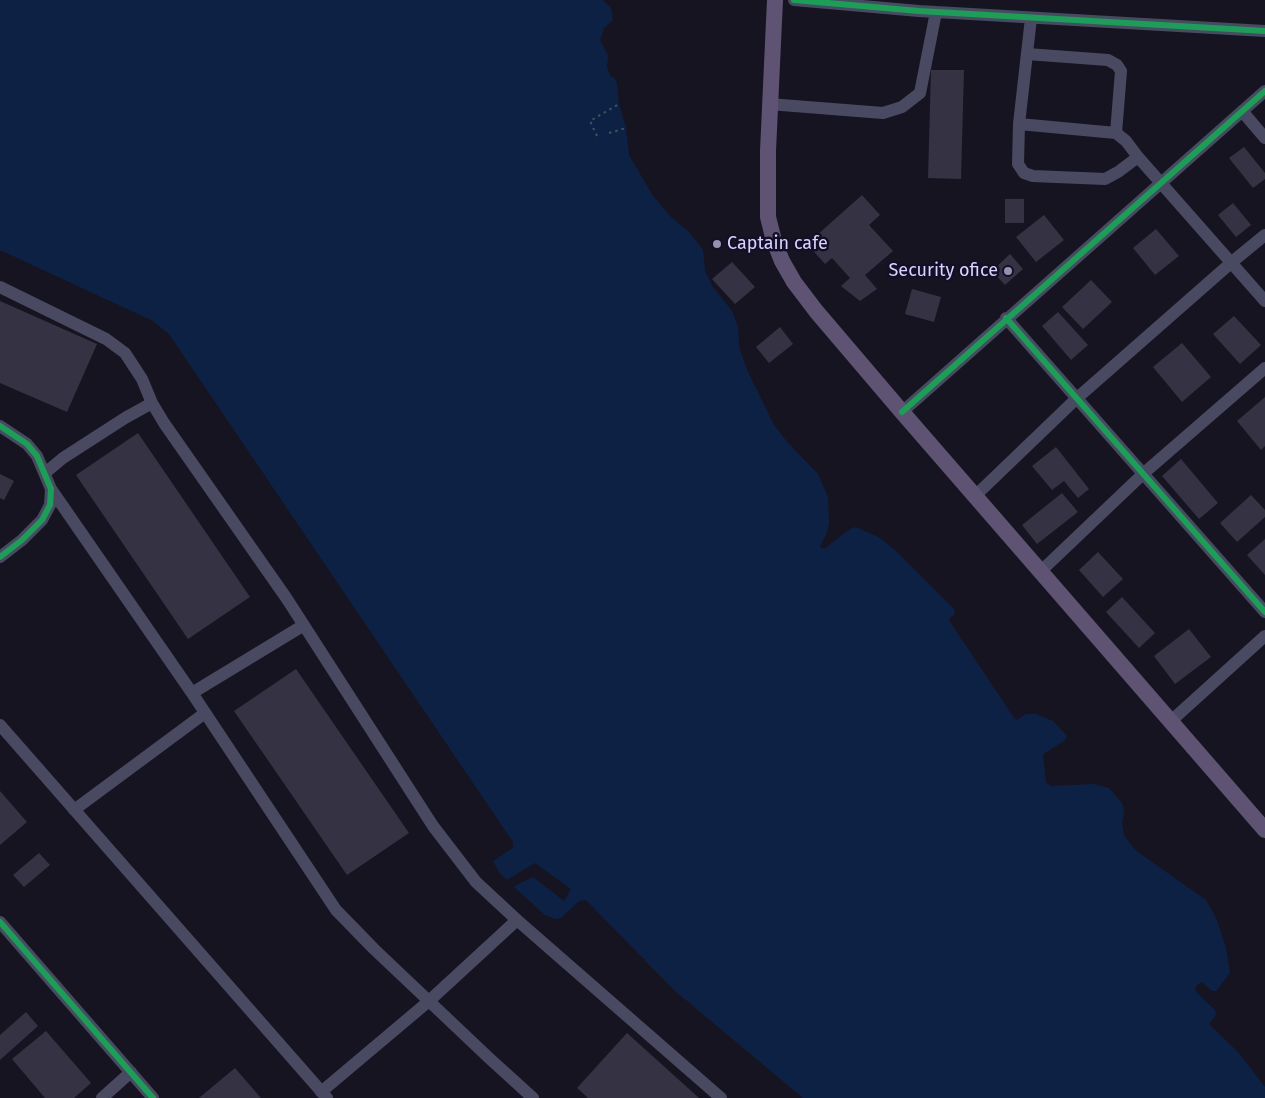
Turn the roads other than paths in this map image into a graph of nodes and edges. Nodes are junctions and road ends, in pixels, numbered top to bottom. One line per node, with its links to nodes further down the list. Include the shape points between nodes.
1 (775, 0): 9 (main road)
2 (794, 0): 3 (street)
3 (919, 6): 4 (street)
4 (936, 12): 5 (street); 9 (street, via 920,93 902,107 883,113)
5 (1031, 18): 6 (street); 7 (street)
6 (1265, 31)
7 (1027, 54): 11 (street); 12 (street, via 1108,60 1117,65 1121,71)
8 (1265, 91): 10 (street)
9 (770, 104): 24 (main road, via 768,217 782,261 816,311)
10 (1242, 112): 13 (street); 15 (street)
11 (1019, 124): 12 (street); 14 (street, via 1018,164 1024,173 1033,176 1105,179)
12 (1116, 133): 14 (street)
13 (1265, 138)
14 (1138, 157): 15 (street)
15 (1161, 183): 17 (street); 20 (street)
16 (1265, 236): 17 (street)
17 (1232, 262): 19 (street); 22 (street)
18 (0, 287): 23 (street, via 106,339 125,352)
19 (1265, 300)
20 (1006, 318): 22 (street); 24 (street)
21 (1265, 368): 27 (street)
22 (1076, 400): 27 (street); 29 (street)
23 (152, 403): 26 (street, via 63,458); 33 (street)
24 (902, 412): 29 (main road)
25 (0, 426): 26 (street, via 27,444)
26 (46, 473): 28 (street)
27 (1144, 473): 31 (street); 32 (street)
28 (51, 489): 30 (street, via 50,505 42,520); 35 (street)
29 (975, 496): 31 (main road)
30 (0, 557)
31 (1041, 571): 37 (main road)
32 (1265, 612)
33 (304, 625): 35 (street); 41 (street, via 433,826 476,882)
34 (1265, 636): 37 (street)
35 (192, 693): 36 (street)
36 (205, 713): 39 (street); 43 (street, via 336,910)
37 (1171, 721): 40 (main road)
38 (0, 725): 39 (street)
39 (74, 810): 45 (street)
40 (1265, 830)
41 (517, 920): 43 (street); 49 (street)
42 (0, 922): 44 (street)
43 (429, 1001): 45 (street); 48 (street)
44 (131, 1072): 46 (street); 47 (street)
45 (324, 1095)
46 (102, 1098)
47 (153, 1098)
48 (533, 1098)
49 (721, 1098)

